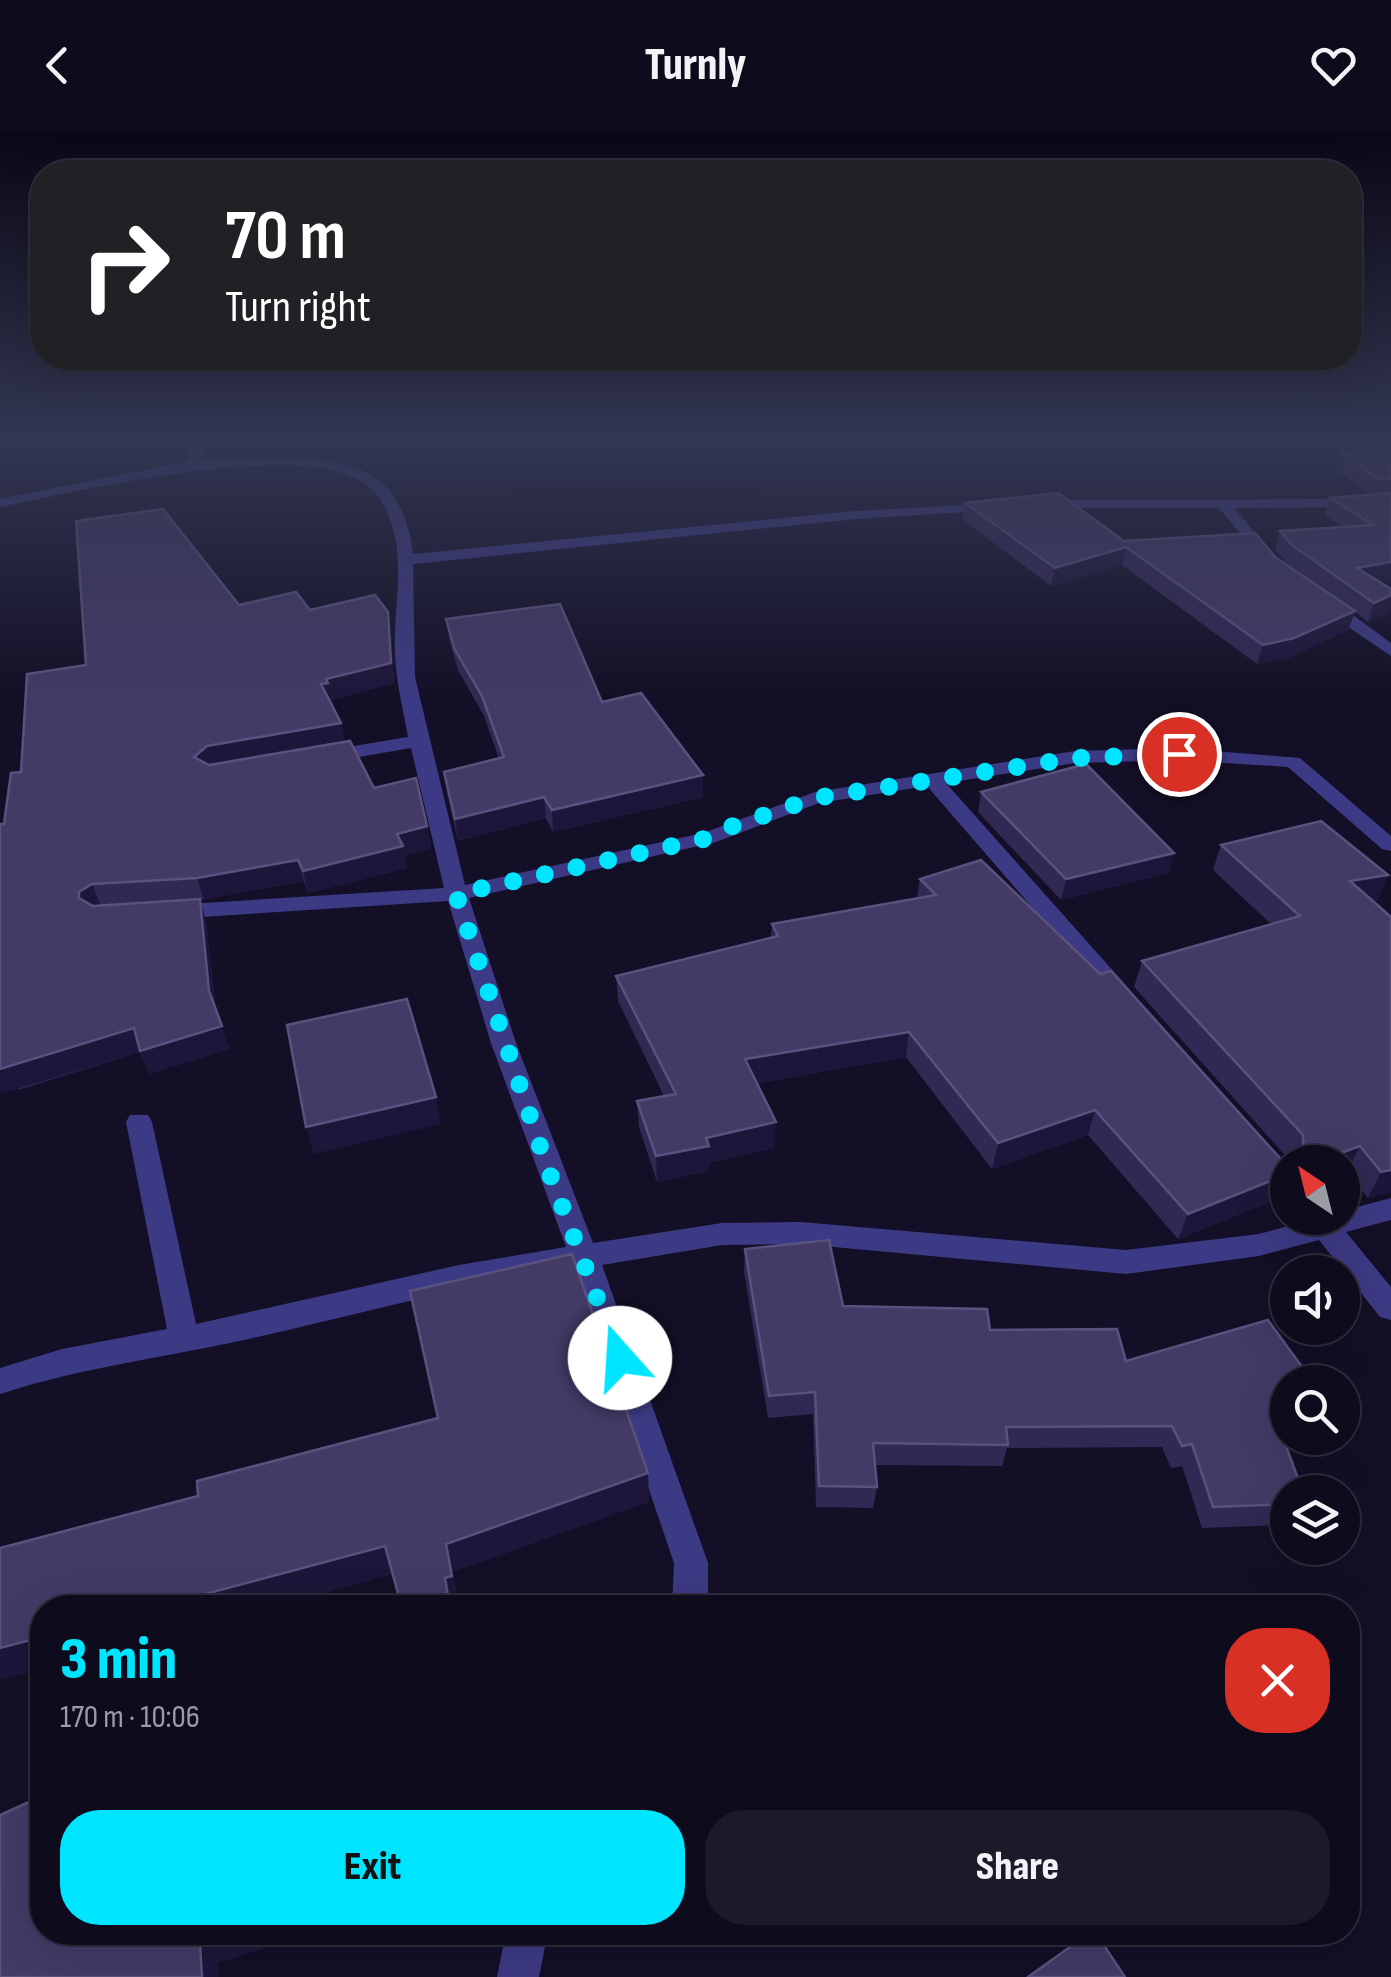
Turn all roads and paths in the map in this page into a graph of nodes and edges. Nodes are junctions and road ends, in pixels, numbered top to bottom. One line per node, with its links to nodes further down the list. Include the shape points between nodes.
1 (402, 526): 4 (street)
2 (736, 526): 4 (street)
3 (1242, 526): 5 (street)
4 (404, 560): 8 (street, via 402,661)
5 (1278, 569)
6 (1310, 592): 7 (street)
7 (1391, 651)
8 (417, 740): 9 (street); 12 (street)
9 (306, 760)
10 (932, 780): 11 (street, via 1075,758 1179,754 1293,762); 12 (street, via 815,798 708,838); 14 (street)
11 (1389, 845)
12 (456, 894): 13 (street); 20 (street, via 546,1164)
13 (140, 914)
14 (1142, 1019)
15 (139, 1122): 22 (street)
16 (1391, 1210): 17 (street)
17 (1360, 1215)
18 (1285, 1235): 20 (street, via 1259,1245 1126,1262 802,1233 722,1234)
19 (1332, 1235): 21 (street)
20 (584, 1256): 22 (street, via 440,1280); 24 (street, via 692,1563)
21 (1391, 1308)
22 (184, 1338): 23 (street)
23 (0, 1381)
24 (691, 1595)
25 (524, 1945): 26 (street)
26 (518, 1977)

